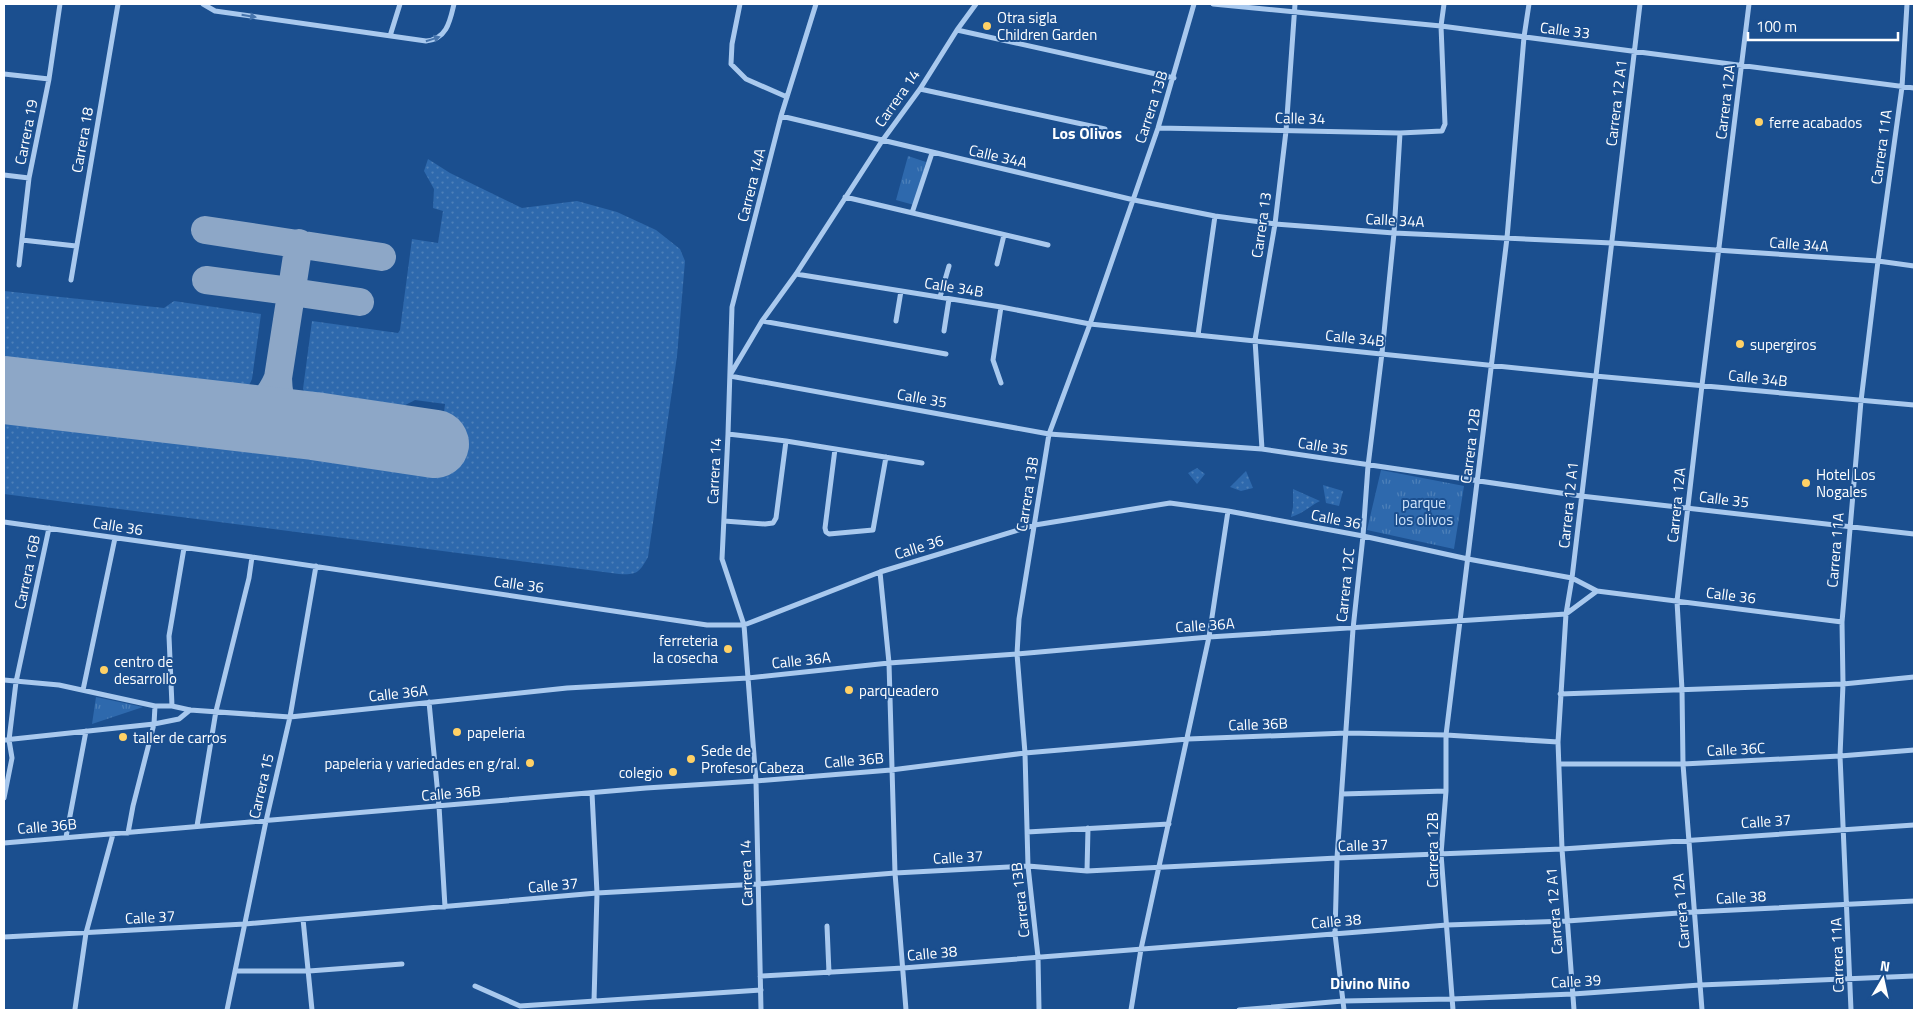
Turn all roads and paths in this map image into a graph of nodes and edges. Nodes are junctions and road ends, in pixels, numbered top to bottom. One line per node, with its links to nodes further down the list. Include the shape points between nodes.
1 (60, 4): 26 (street, Carrera 19)
2 (118, 4): 51 (street, Carrera 18)
3 (203, 4): 20 (street, one-way to 20, via 215,11)
4 (400, 4): 20 (street)
5 (454, 4): 20 (street, one-way to 5, via 426,42 440,38 447,29)
6 (740, 4): 30 (street, via 731,64 746,79)
7 (816, 4): 30 (street, Carrera 14A)
8 (976, 4): 19 (street, Carrera 14)
9 (1194, 4): 25 (street, Carrera 13B)
10 (1213, 4): 17 (street, Calle 33)
11 (1296, 4): 17 (street, Carrera 13)
12 (1444, 4): 18 (street)
13 (1529, 4): 21 (street, Carrera 12B)
14 (1640, 4): 22 (street, Carrera 12 A1)
15 (1749, 4): 23 (street, Carrera 12A)
16 (1907, 4): 27 (street, Carrera 11A)
17 (1295, 11): 18 (street, Calle 33); 34 (street, Carrera 13)
18 (1441, 26): 21 (street, Calle 33); 35 (street, Calle 34, via 1445,124 1442,131)
19 (957, 30): 25 (street); 29 (street, Carrera 14)
20 (390, 36)
21 (1524, 37): 22 (street, Calle 33); 47 (street, Carrera 12B)
22 (1635, 51): 23 (street, Calle 33); 49 (street, Carrera 12 A1)
23 (1742, 65): 27 (street, Calle 33); 52 (street, Carrera 12A)
24 (4, 74): 26 (street)
25 (1174, 78): 32 (street, Carrera 13B)
26 (49, 79): 39 (street, Carrera 19)
27 (1902, 87): 28 (street, Calle 33); 53 (street, Carrera 11A)
28 (1914, 88)
29 (920, 89): 33 (street); 36 (street, Carrera 14)
30 (787, 97): 31 (street, Carrera 14A)
31 (781, 116): 36 (street, Calle 34A); 73 (street, Carrera 14A, via 732,306)
32 (1158, 128): 34 (street, Calle 34); 41 (street, Carrera 13B)
33 (1105, 129)
34 (1286, 131): 35 (street, Calle 34); 44 (street, Carrera 13)
35 (1400, 133): 45 (street, Carrera 12C)
36 (882, 141): 37 (street, Calle 34A); 40 (street, Carrera 14)
37 (932, 154): 41 (street, Calle 34A); 42 (street)
38 (4, 175): 39 (street)
39 (29, 178): 48 (street, Carrera 19)
40 (845, 197): 42 (street); 58 (street, Carrera 14)
41 (1134, 200): 43 (street, Calle 34A); 66 (street, Carrera 13B)
42 (912, 213): 46 (street)
43 (1215, 216): 44 (street, Calle 34A); 68 (street)
44 (1274, 224): 45 (street, Calle 34A); 69 (street, Carrera 13)
45 (1394, 233): 47 (street, Calle 34A); 70 (street, Carrera 12C)
46 (1004, 235): 50 (street); 54 (street)
47 (1507, 238): 49 (street, Calle 34A); 72 (street, Carrera 12B)
48 (22, 240): 51 (street); 55 (street, Carrera 19)
49 (1612, 243): 52 (street, Calle 34A); 74 (street, Carrera 12 A1)
50 (1048, 245)
51 (76, 246): 59 (street, Carrera 18)
52 (1719, 251): 53 (street, Calle 34A); 76 (street, Carrera 12A)
53 (1878, 261): 57 (street, Calle 34A); 77 (street, Carrera 11A)
54 (997, 264)
55 (19, 265)
56 (948, 266): 61 (street)
57 (1914, 266)
58 (796, 274): 60 (street, Calle 34B); 64 (street, Carrera 14)
59 (71, 280)
60 (901, 291): 61 (street, Calle 34B); 65 (street)
61 (940, 297): 62 (street, Calle 34B)
62 (949, 299): 63 (street, Calle 34B); 67 (street)
63 (1001, 307): 66 (street, Calle 34B); 75 (street, via 993,360)
64 (762, 321): 71 (street); 73 (street, Carrera 14)
65 (896, 321)
66 (1090, 324): 68 (street, Calle 34B); 80 (street, Carrera 13B)
67 (944, 331)
68 (1198, 334): 69 (street, Calle 34B)
69 (1256, 340): 70 (street, Calle 34B); 83 (street, Carrera 13)
70 (1382, 353): 72 (street, Calle 34B); 86 (street, Carrera 12C)
71 (946, 354)
72 (1492, 366): 74 (street, Calle 34B); 87 (street, Carrera 12B)
73 (730, 376): 79 (street, Carrera 14); 80 (street, Calle 35)
74 (1595, 376): 76 (street, Calle 34B); 88 (street, Carrera 12 A1)
75 (1001, 383)
76 (1702, 385): 77 (street, Calle 34B); 89 (street, Carrera 12A)
77 (1861, 401): 78 (street, Calle 34B); 94 (street, Carrera 11A)
78 (1914, 406)
79 (728, 434): 81 (street); 91 (street, Carrera 14)
80 (1049, 434): 83 (street, Calle 35); 93 (street, Carrera 13B)
81 (786, 441): 82 (street); 91 (street, via 773,523)
82 (836, 449): 84 (street); 84 (street, via 825,528 828,534 873,530)
83 (1262, 449): 86 (street, Calle 35)
84 (886, 457): 85 (street)
85 (922, 463)
86 (1368, 466): 87 (street, Calle 35); 97 (street, Carrera 12C)
87 (1478, 482): 88 (street, Calle 35); 101 (street, Carrera 12B)
88 (1581, 496): 89 (street, Calle 35); 104 (street, Carrera 12 A1)
89 (1688, 507): 94 (street, Calle 35); 106 (street, Carrera 12A)
90 (1228, 511): 93 (street, Calle 36, via 1170,503); 97 (street, Calle 36); 112 (street)
91 (724, 521): 110 (street, Carrera 14, via 722,559)
92 (4, 522): 95 (street, Calle 36)
93 (1035, 525): 103 (street, Calle 36); 113 (street, Carrera 13B, via 1019,619)
94 (1849, 527): 96 (street, Calle 35); 109 (street, Carrera 11A)
95 (49, 528): 98 (street, Calle 36); 118 (street, Carrera 16B)
96 (1914, 534)
97 (1363, 536): 101 (street, Calle 36); 111 (street, Carrera 12C)
98 (116, 538): 99 (street, Calle 36); 120 (street)
99 (184, 548): 100 (street, Calle 36); 125 (street, via 169,636)
100 (252, 557): 102 (street, Calle 36); 127 (street)
101 (1468, 559): 104 (street, Calle 36); 108 (street, Carrera 12B)
102 (316, 566): 110 (street, Calle 36, via 707,625); 128 (street, Carrera 15)
103 (880, 572): 110 (street, Calle 36); 114 (street)
104 (1572, 578): 105 (street, Calle 36); 107 (street, Carrera 12 A1)
105 (1597, 591): 106 (street, Calle 36); 107 (street)
106 (1677, 600): 109 (street, Calle 36); 121 (street, Carrera 12A)
107 (1566, 614): 108 (street, Calle 36A); 122 (street, Carrera 12 A1)
108 (1462, 620): 111 (street, Calle 36A); 132 (street, Carrera 12B)
109 (1842, 622): 119 (street, Carrera 11A)
110 (744, 625): 116 (street, Carrera 14)
111 (1353, 629): 112 (street, Calle 36A); 131 (street, Carrera 12C)
112 (1209, 637): 113 (street, Calle 36A); 133 (street)
113 (1018, 654): 114 (street, Calle 36A); 137 (street, Carrera 13B)
114 (889, 662): 116 (street, Calle 36A); 141 (street)
115 (1914, 677): 119 (street)
116 (748, 678): 123 (street, Calle 36A, via 567,688); 142 (street, Carrera 14)
117 (4, 680): 118 (street, Calle 36A)
118 (16, 682): 120 (street, Calle 36A); 134 (street, Carrera 16B)
119 (1843, 684): 121 (street); 138 (street, Carrera 11A)
120 (83, 690): 124 (street, Calle 36A)
121 (1682, 690): 122 (street); 140 (street, Carrera 12A)
122 (1560, 694): 135 (street, Carrera 12 A1)
123 (429, 702): 128 (street, Calle 36A); 147 (street)
124 (155, 706): 125 (street, Calle 36A); 129 (street)
125 (172, 706): 126 (street, Calle 36A)
126 (190, 710): 127 (street, Calle 36A); 129 (street, via 179,719)
127 (216, 711): 128 (street, Calle 36A); 151 (street)
128 (290, 717): 148 (street, Carrera 15)
129 (154, 724): 130 (street); 155 (street)
130 (86, 731): 134 (street); 157 (street)
131 (1346, 733): 132 (street, Calle 36B); 133 (street, Calle 36B); 145 (street, Carrera 12C)
132 (1446, 735): 135 (street, Calle 36B); 143 (street, Carrera 12B)
133 (1188, 739): 137 (street, Calle 36B); 149 (street)
134 (6, 740): 146 (street, Carrera 16B, via 12,758)
135 (1558, 742): 139 (street, Carrera 12 A1)
136 (1914, 750): 138 (street, Calle 36C)
137 (1025, 754): 141 (street, Calle 36B); 154 (street, Carrera 13B)
138 (1840, 756): 140 (street, Calle 36C); 153 (street, Carrera 11A)
139 (1559, 764): 140 (street, Calle 36C); 160 (street, Carrera 12 A1)
140 (1682, 764): 158 (street, Carrera 12A)
141 (891, 770): 142 (street, Calle 36B); 166 (street)
142 (756, 781): 144 (street, Calle 36B); 167 (street, Carrera 14)
143 (1446, 791): 145 (street); 161 (street, Carrera 12B)
144 (592, 793): 147 (street, Calle 36B); 168 (street)
145 (1342, 794): 162 (street, Carrera 12C)
146 (4, 798)
147 (439, 806): 148 (street, Calle 36B); 171 (street)
148 (266, 821): 151 (street, Calle 36B); 175 (street, Carrera 15)
149 (1169, 824): 152 (street); 164 (street)
150 (1914, 825): 153 (street, Calle 37)
151 (197, 826): 155 (street, Calle 36B)
152 (1088, 828): 154 (street); 165 (street)
153 (1844, 828): 158 (street, Calle 37); 170 (street, Carrera 11A)
154 (1027, 832): 163 (street, Carrera 13B)
155 (128, 833): 156 (street, Calle 36B)
156 (113, 834): 157 (street, Calle 36B); 178 (street)
157 (66, 837): 159 (street, Calle 36B)
158 (1687, 840): 160 (street, Calle 37); 172 (street, Carrera 12A)
159 (4, 843)
160 (1562, 849): 161 (street, Calle 37); 174 (street, Carrera 12 A1)
161 (1441, 854): 162 (street, Calle 37); 176 (street, Carrera 12B)
162 (1337, 858): 164 (street, Calle 37); 179 (street, Carrera 12C)
163 (1028, 866): 165 (street, Calle 37); 166 (street, Calle 37); 182 (street, Carrera 13B)
164 (1159, 867): 165 (street, Calle 37); 181 (street)
165 (1087, 871)
166 (895, 873): 167 (street, Calle 37); 184 (street)
167 (759, 884): 168 (street, Calle 37); 188 (street, Carrera 14)
168 (597, 894): 171 (street, Calle 37); 196 (street)
169 (1914, 901): 170 (street, Calle 38)
170 (1848, 905): 172 (street, Calle 38); 190 (street, Carrera 11A)
171 (445, 907): 173 (street, Calle 37)
172 (1693, 912): 174 (street, Calle 38); 191 (street, Carrera 12A)
173 (304, 920): 175 (street, Calle 37); 186 (street)
174 (1568, 921): 176 (street, Calle 38); 194 (street, Carrera 12 A1)
175 (244, 924): 178 (street, Calle 37); 185 (street, Carrera 15)
176 (1447, 925): 179 (street, Calle 38); 195 (street, Carrera 12B)
177 (827, 926): 187 (street)
178 (86, 933): 180 (street, Calle 37); 198 (street)
179 (1335, 934): 181 (street, Calle 38); 197 (street, Carrera 12C)
180 (4, 937)
181 (1141, 949): 182 (street, Calle 38); 204 (street)
182 (1038, 957): 184 (street, Calle 38); 203 (street, Carrera 13B)
183 (402, 964): 186 (street)
184 (903, 968): 187 (street, Calle 38); 202 (street)
185 (235, 971): 186 (street); 199 (street, Carrera 15)
186 (309, 971): 200 (street)
187 (829, 973): 188 (street, Calle 38)
188 (760, 976): 193 (street, Carrera 14)
189 (1914, 976): 190 (street, Calle 39)
190 (1849, 980): 191 (street, Calle 39); 210 (street, Carrera 11A)
191 (1700, 985): 194 (street, Calle 39); 209 (street, Carrera 12A)
192 (475, 986): 196 (street, via 520,1006)
193 (761, 990): 196 (street); 201 (street, Carrera 14)
194 (1573, 994): 195 (street, Calle 39); 208 (street, Carrera 12 A1)
195 (1452, 1000): 197 (street, Calle 39); 207 (street, Carrera 12B)
196 (594, 1001)
197 (1343, 1001): 205 (street, Calle 39); 206 (street, Carrera 12C)
198 (75, 1009)
199 (228, 1010)
200 (312, 1010)
201 (761, 1010)
202 (906, 1010)
203 (1039, 1010)
204 (1131, 1010)
205 (1239, 1010)
206 (1344, 1010)
207 (1453, 1010)
208 (1574, 1010)
209 (1702, 1010)
210 (1851, 1010)

